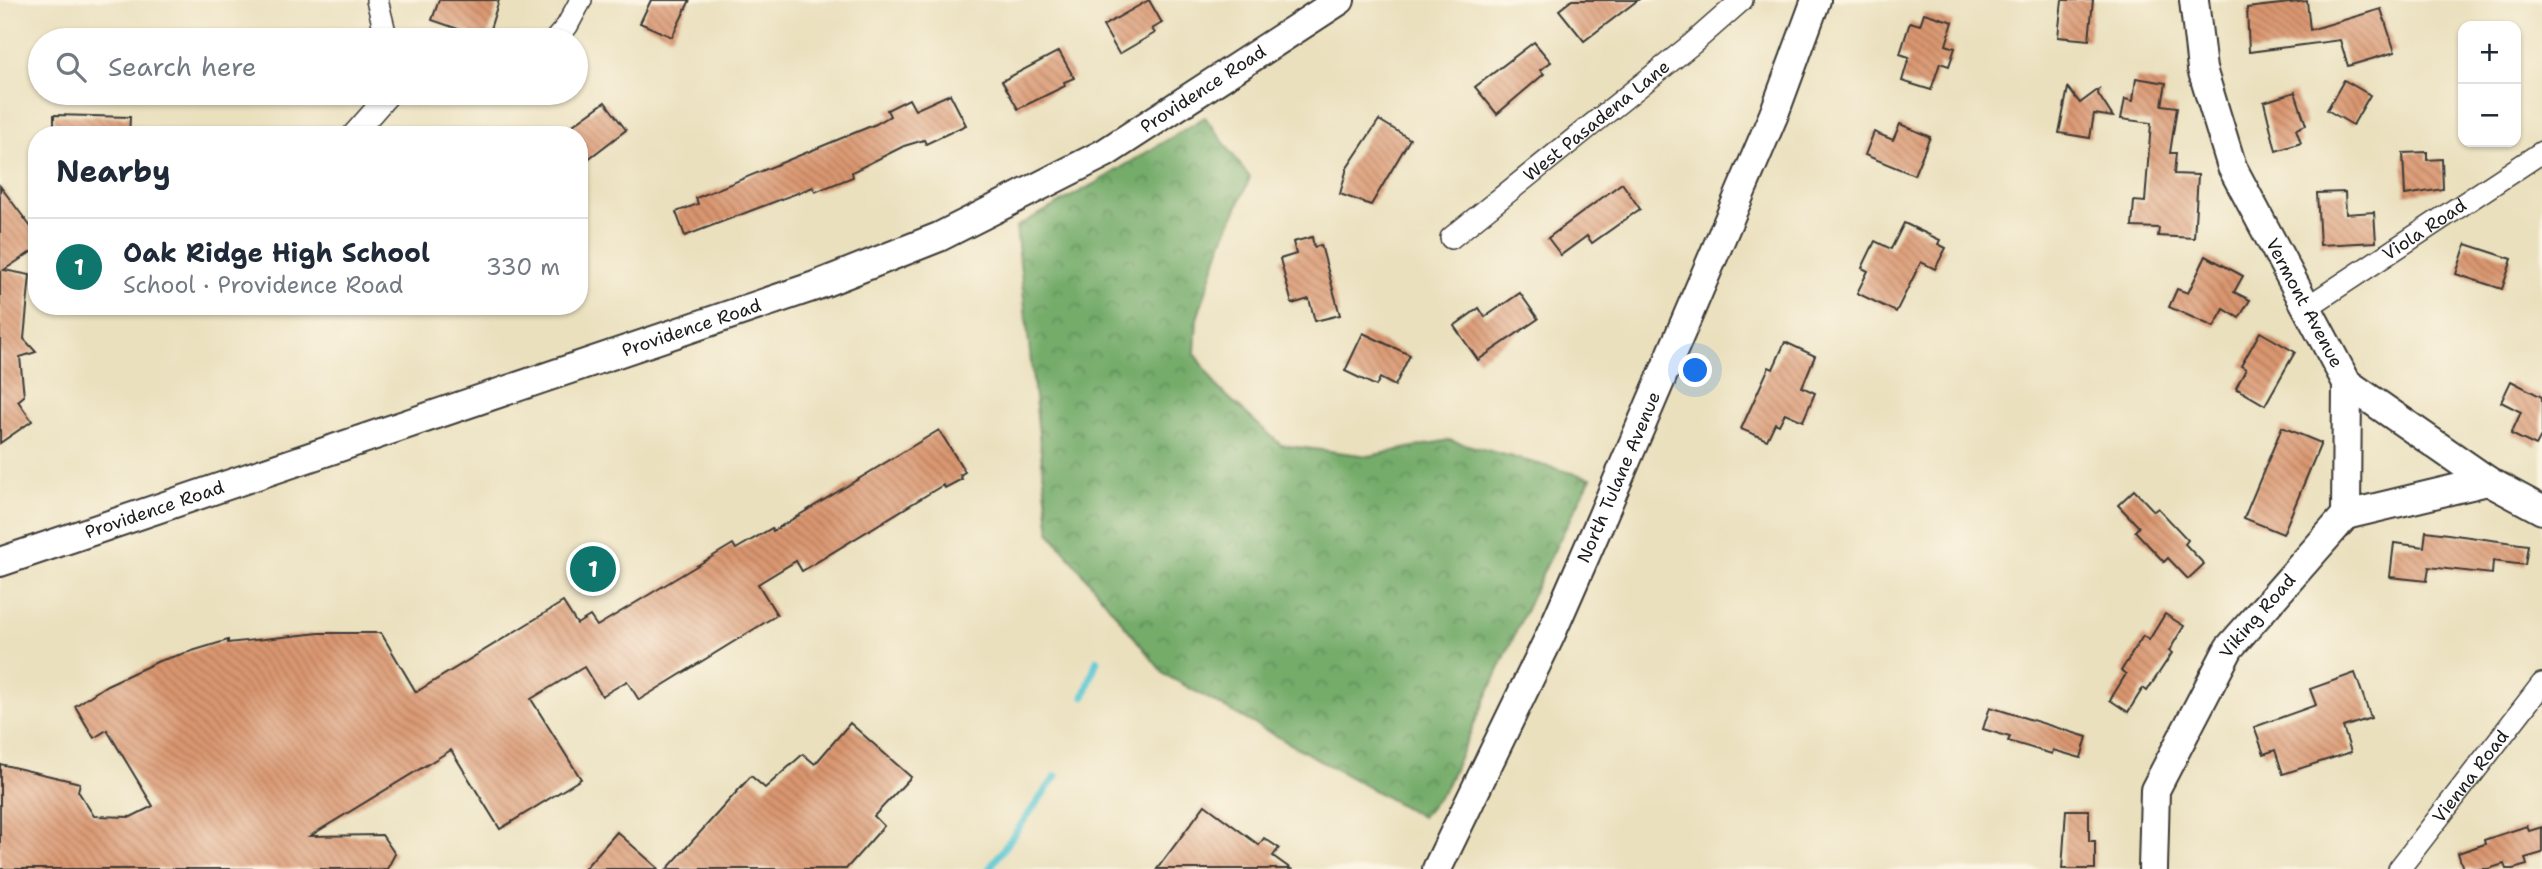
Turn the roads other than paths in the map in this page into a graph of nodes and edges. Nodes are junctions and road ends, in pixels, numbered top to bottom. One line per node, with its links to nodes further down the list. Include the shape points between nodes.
1 (377, 0): 7 (street)
2 (581, 0): 8 (street)
3 (1340, 0): 18 (street, Providence Road, via 1105,153 939,237 815,286)
4 (1742, 0): 12 (street, West Pasadena Lane)
5 (1816, 0): 20 (street, North Tulane Avenue, via 1774,114 1550,636)
6 (2194, 0): 13 (street, Vermont Avenue, via 2202,69 2232,167)
7 (384, 28)
8 (565, 28)
9 (379, 105): 10 (street)
10 (361, 126)
11 (2542, 152): 13 (street, Viola Road)
12 (1451, 238)
13 (2306, 309): 14 (street, Vermont Avenue)
14 (2347, 383): 15 (street, Vermont Avenue); 17 (street)
15 (2488, 481): 16 (street, Vermont Avenue); 17 (street)
16 (2542, 510)
17 (2346, 515): 21 (street, Viking Road, via 2229,648 2155,790)
18 (0, 562)
19 (2542, 684): 22 (street, Vienna Road)
20 (1437, 869)
21 (2153, 869)
22 (2399, 869)

